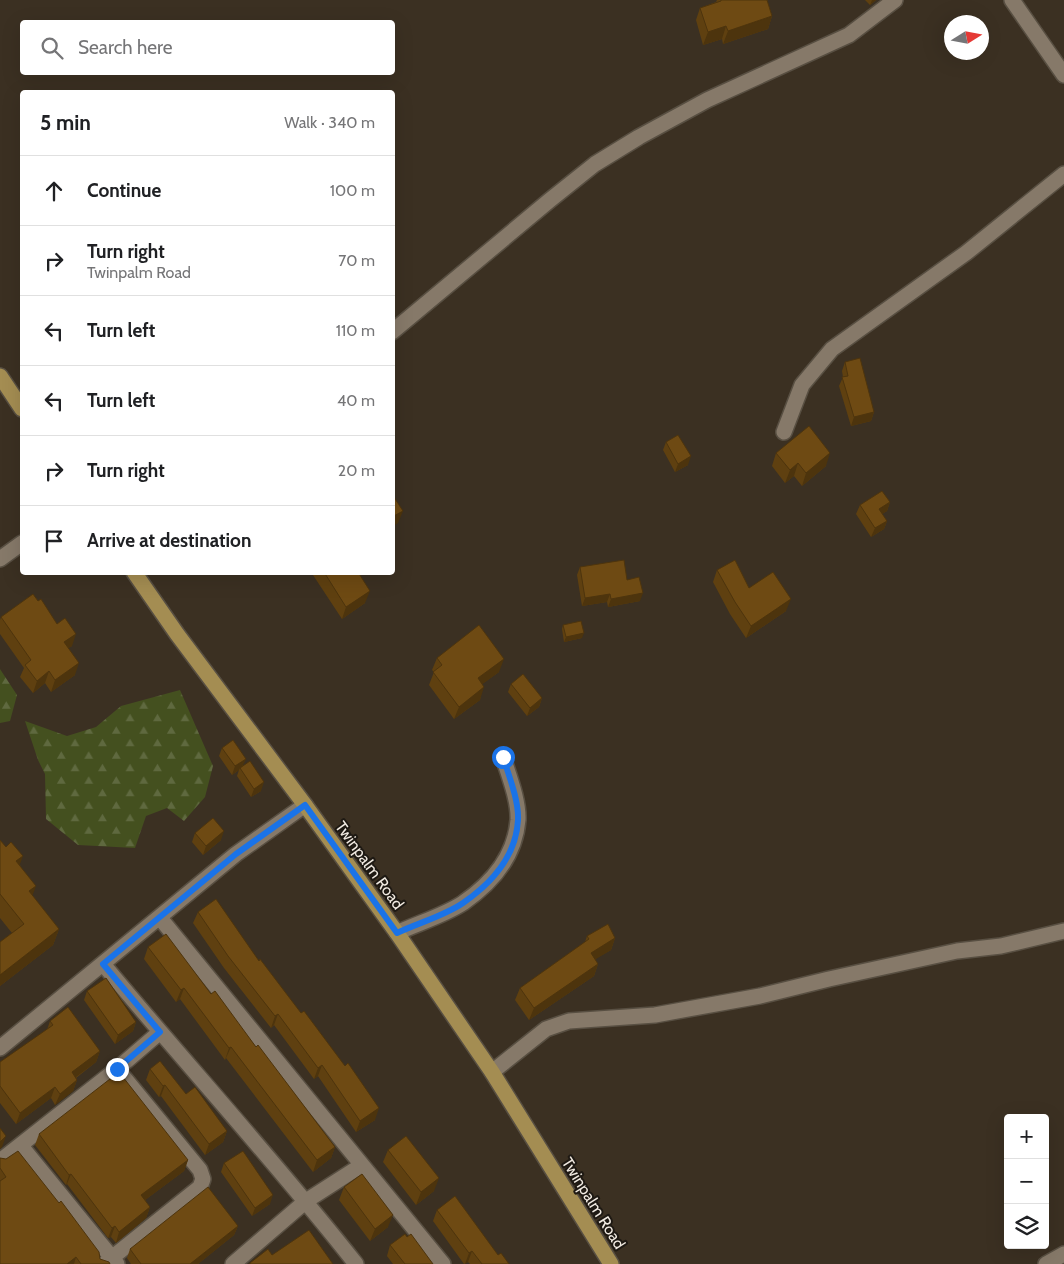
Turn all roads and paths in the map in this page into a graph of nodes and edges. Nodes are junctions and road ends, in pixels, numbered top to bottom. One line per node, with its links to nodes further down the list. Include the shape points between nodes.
1 (895, 0): 5 (street, via 848,34 707,100 595,164)
2 (1012, 0): 3 (street)
3 (1064, 75)
4 (1064, 174): 8 (street, via 966,253 832,349 802,385)
5 (395, 329)
6 (0, 376): 7 (main road)
7 (20, 405)
8 (784, 432)
9 (20, 544): 10 (street)
10 (0, 559)
11 (136, 575): 13 (main road, Twinpalm Road)
12 (503, 757): 16 (street, via 513,787 518,819 513,848 496,876 463,903)
13 (305, 805): 14 (street, via 236,854); 16 (main road, Twinpalm Road)
14 (160, 918): 17 (street); 24 (street)
15 (1064, 931): 21 (street, via 1001,946 957,951 760,996 655,1015 569,1021 546,1029)
16 (397, 933): 21 (main road, Twinpalm Road)
17 (103, 964): 18 (street); 19 (street)
18 (160, 1032): 20 (street); 25 (street)
19 (0, 1048)
20 (117, 1069): 22 (street); 27 (street, via 200,1170 203,1178 200,1188)
21 (492, 1072): 31 (main road, Twinpalm Road)
22 (21, 1146): 23 (street); 27 (street)
23 (0, 1161)
24 (362, 1164): 25 (street); 30 (street)
25 (306, 1200): 28 (street); 29 (street)
26 (1064, 1254): 32 (street)
27 (111, 1262)
28 (233, 1264)
29 (356, 1264)
30 (443, 1264)
31 (611, 1264)
32 (1046, 1264)

